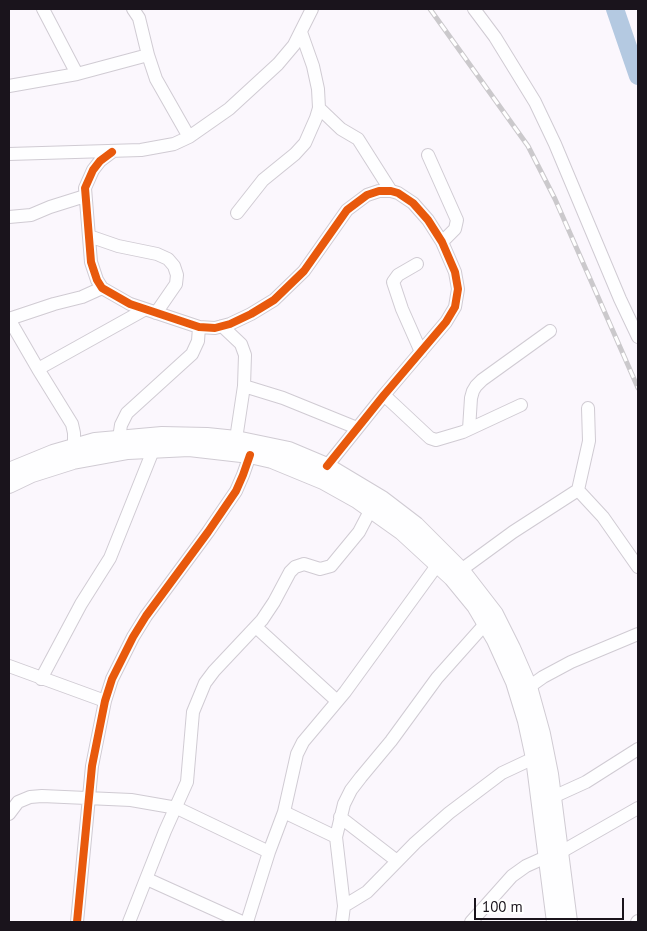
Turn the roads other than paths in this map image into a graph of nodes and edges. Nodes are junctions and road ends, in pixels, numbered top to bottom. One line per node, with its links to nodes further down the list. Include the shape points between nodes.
1 (43, 9): 7 (street)
2 (134, 9): 6 (street)
3 (312, 9): 5 (street)
4 (474, 9): 27 (street, via 495,37 541,114)
5 (301, 32): 9 (street, via 313,66); 10 (street, via 278,64 249,92)
6 (148, 55): 7 (street); 10 (street, via 156,79)
7 (77, 74): 8 (street)
8 (9, 86)
9 (319, 108): 14 (street, via 358,139); 16 (street, via 305,143 263,180)
10 (189, 137): 11 (street, via 159,148)
11 (112, 152): 12 (street); 15 (street, via 93,170 87,180)
12 (9, 154)
13 (428, 156): 19 (street, via 457,220 455,229)
14 (391, 191): 19 (street, via 420,210); 24 (street, via 379,191 356,202 295,281 263,307)
15 (85, 196): 17 (street, via 31,216); 18 (street)
16 (237, 213)
17 (9, 217)
18 (89, 236): 21 (street, via 92,271); 22 (street, via 157,254 174,266 176,284)
19 (442, 242): 28 (street, via 457,280 457,298 451,315)
20 (417, 264): 28 (street, via 398,275 393,282)
21 (102, 288): 22 (street); 23 (street, via 82,297)
22 (150, 312): 25 (street); 29 (street)
23 (10, 315): 29 (street)
24 (222, 326): 25 (street); 30 (street, via 243,349)
25 (199, 327): 36 (street, via 198,341 192,354 127,413)
26 (550, 331): 35 (street, via 476,386 471,398)
27 (638, 337)
28 (421, 352): 31 (street)
29 (38, 369): 38 (street, via 72,424)
30 (244, 386): 34 (street); 37 (street)
31 (384, 395): 34 (street); 35 (street, via 430,438 440,439)
32 (521, 405): 35 (street)
33 (588, 408): 45 (street, via 589,441)
34 (357, 428): 42 (street)
35 (470, 429)
36 (119, 438): 37 (main road, via 176,435); 38 (main road)
37 (236, 439): 41 (main road, via 270,445)
38 (74, 447): 43 (main road)
39 (154, 448): 40 (main road); 44 (main road, via 72,461); 54 (street, via 110,558)
40 (250, 454): 41 (main road); 56 (street, via 244,475 232,497 133,637)
41 (305, 465): 42 (main road); 46 (main road)
42 (327, 466): 49 (main road, via 398,511 428,535)
43 (9, 470)
44 (9, 485)
45 (578, 490): 48 (street, via 603,517); 49 (street)
46 (371, 509): 47 (main road); 51 (street, via 359,532 331,566 320,569 304,564 290,572)
47 (438, 564): 50 (main road); 57 (street)
48 (638, 567)
49 (461, 570): 55 (main road, via 495,614)
50 (486, 623): 59 (main road, via 514,682); 67 (street, via 437,678 351,790)
51 (256, 627): 57 (street); 63 (street, via 214,671 198,697 193,712 187,782)
52 (638, 634): 55 (street, via 571,662)
53 (9, 666): 54 (street)
54 (41, 679): 56 (street)
55 (529, 687): 60 (main road, via 542,734)
56 (105, 701): 61 (street)
57 (337, 701): 65 (street, via 300,748)
58 (638, 749): 60 (street, via 586,782)
59 (534, 758): 70 (main road); 71 (street, via 488,783 437,822)
60 (553, 797): 70 (main road)
61 (89, 798): 62 (street, via 30,796); 63 (street, via 131,800); 74 (street)
62 (14, 801): 66 (street)
63 (177, 808): 69 (street); 72 (street)
64 (638, 808): 70 (street)
65 (284, 812): 68 (street); 69 (street)
66 (9, 814)
67 (340, 817): 68 (street); 71 (street)
68 (336, 837): 73 (street)
69 (269, 852): 77 (street)
70 (554, 854): 79 (street, via 512,876); 80 (main road); 81 (main road)
71 (397, 860): 73 (street, via 367,892)
72 (147, 879): 75 (street); 76 (street)
73 (344, 906): 78 (street)
74 (77, 922)
75 (130, 922)
76 (242, 922)
77 (247, 922)
78 (342, 922)
79 (472, 922)
80 (554, 922)
81 (569, 922)

